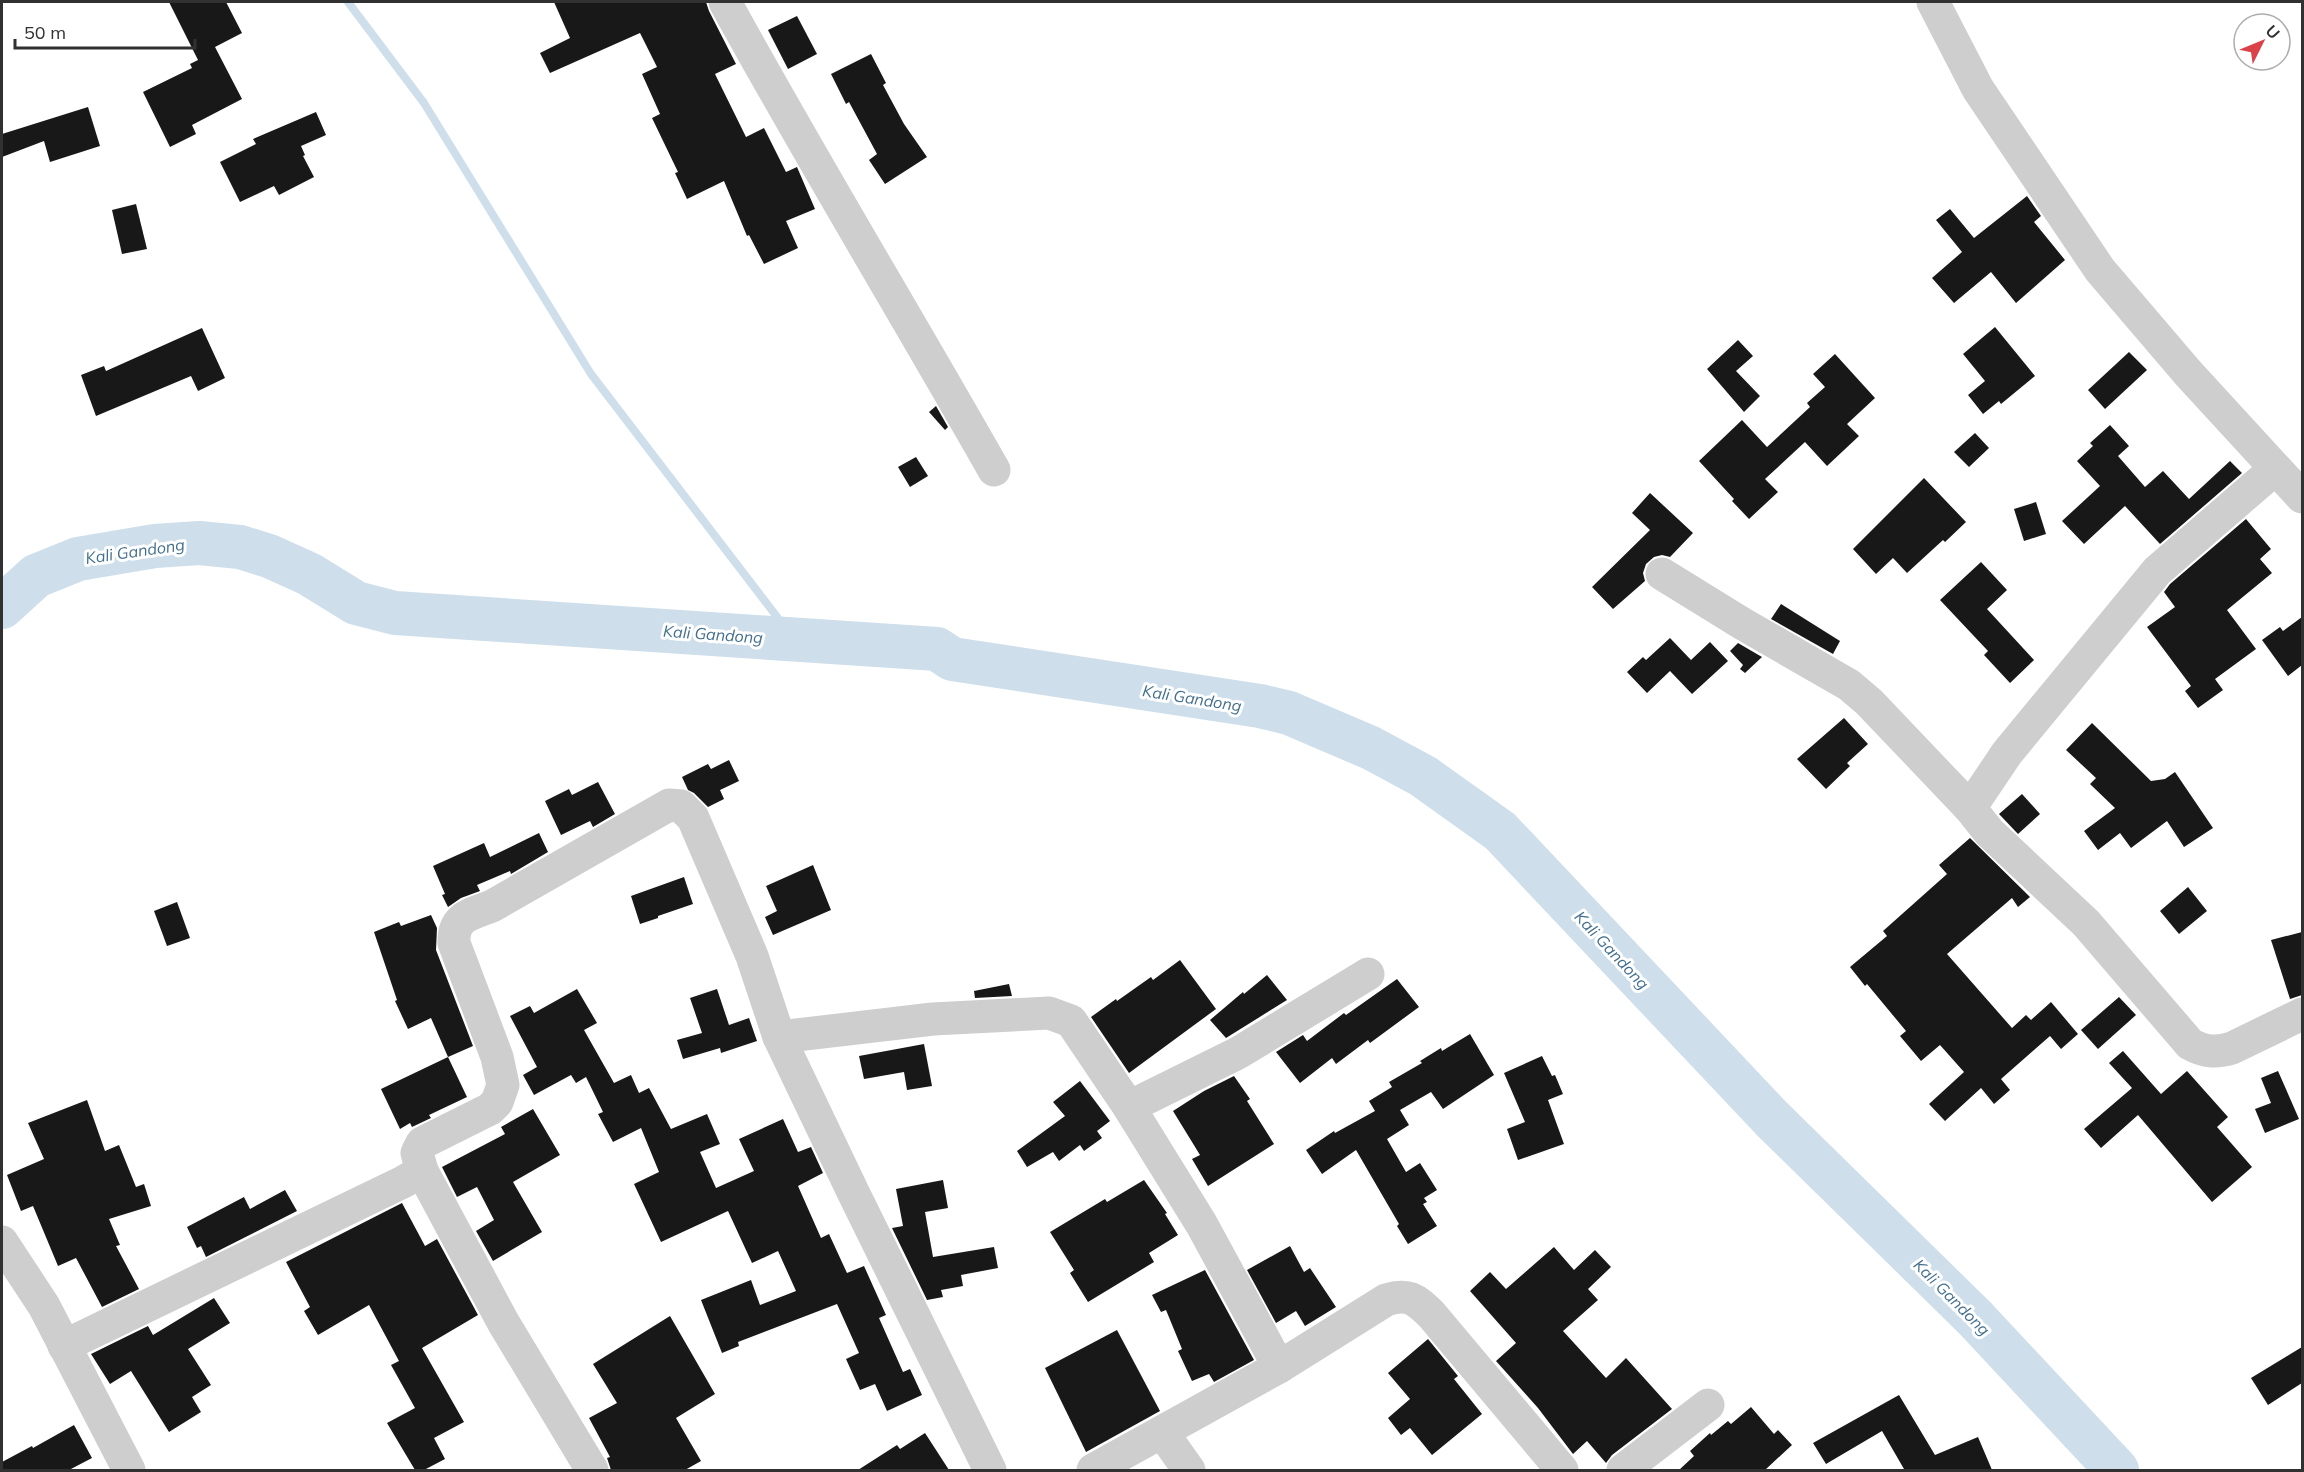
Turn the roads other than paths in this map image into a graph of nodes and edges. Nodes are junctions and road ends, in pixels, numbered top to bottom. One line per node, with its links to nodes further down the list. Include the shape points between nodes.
1 (725, 2): 4 (street)
2 (1933, 2): 3 (street, via 1978,89 2100,270)
3 (2275, 469): 5 (street); 7 (street, via 2157,571 2007,753)
4 (994, 470)
5 (2302, 497)
6 (1662, 574): 7 (street, via 1849,685)
7 (1970, 808): 9 (street, via 1989,832 2086,923 2190,1044 2220,1052)
8 (1368, 974): 11 (street, via 1238,1053)
9 (2301, 1018)
10 (779, 1036): 11 (street, via 933,1019 1049,1013 1071,1020); 12 (street, via 752,956 693,818 681,806 669,805 457,924 454,943 497,1057 503,1085 490,1109 422,1143 417,1153); 20 (street)
11 (1129, 1107): 15 (street, via 1202,1225)
12 (422, 1171): 14 (street); 19 (street, via 503,1322)
13 (2, 1242): 14 (street, via 44,1306)
14 (64, 1346): 18 (street)
15 (1279, 1367): 17 (street); 23 (street, via 1398,1296 1423,1307)
16 (1708, 1405): 24 (street)
17 (1162, 1432): 21 (street); 22 (street)
18 (129, 1470)
19 (592, 1470)
20 (990, 1470)
21 (1093, 1470)
22 (1189, 1470)
23 (1562, 1470)
24 (1623, 1470)

